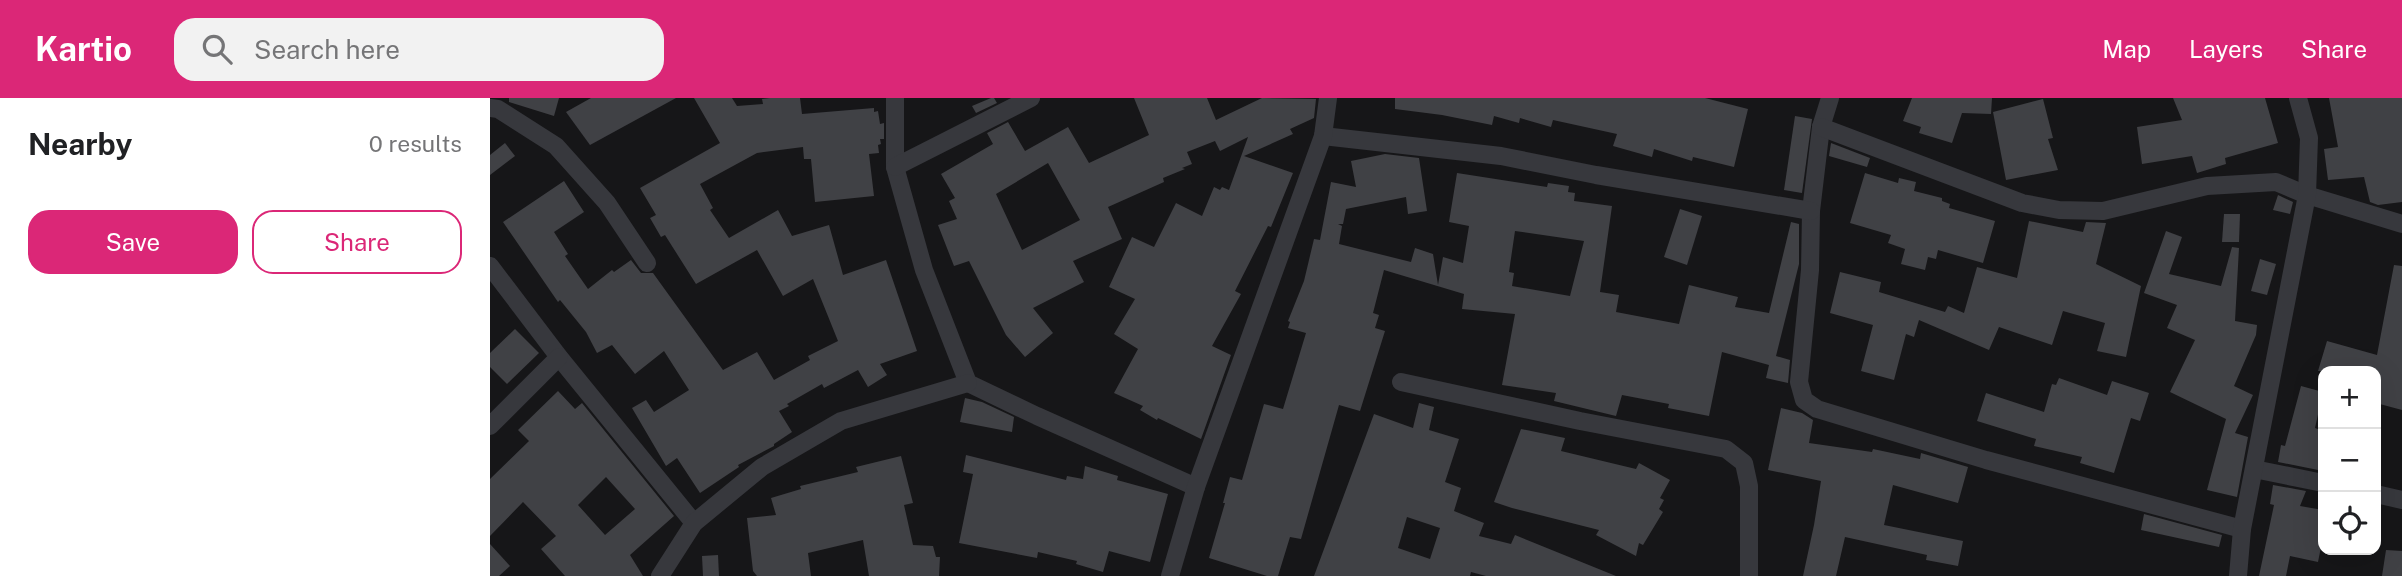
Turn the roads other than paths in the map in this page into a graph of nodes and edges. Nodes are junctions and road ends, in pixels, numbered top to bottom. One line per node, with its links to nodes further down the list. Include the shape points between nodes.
1 (894, 98): 9 (street)
2 (1031, 98): 9 (street)
3 (1328, 98): 8 (street)
4 (1830, 98): 7 (street)
5 (2298, 98): 10 (street, via 2309,138)
6 (490, 108): 13 (street, via 556,146 607,203)
7 (1821, 127): 10 (street, via 2022,203 2059,209 2103,211 2207,186 2276,183); 11 (street)
8 (1323, 136): 11 (street, via 1501,156); 21 (street)
9 (895, 167): 17 (street, via 924,270)
10 (2306, 195): 12 (street); 19 (street)
11 (1811, 211): 25 (street, via 1799,382 1804,400 1817,409 1986,460)
12 (2402, 224)
13 (647, 263)
14 (490, 266): 15 (street)
15 (559, 357): 18 (street); 24 (street)
16 (1401, 382): 28 (street, via 1726,449 1744,463 1749,486)
17 (968, 383): 21 (street); 24 (street, via 841,421 762,467)
18 (490, 426)
19 (2254, 469): 20 (street); 25 (street)
20 (2318, 482)
21 (1196, 487): 27 (street)
22 (2381, 495): 23 (street)
23 (2402, 500)
24 (694, 523): 26 (street)
25 (2242, 529): 29 (street)
26 (660, 576)
27 (1170, 576)
28 (1749, 576)
29 (2238, 576)

